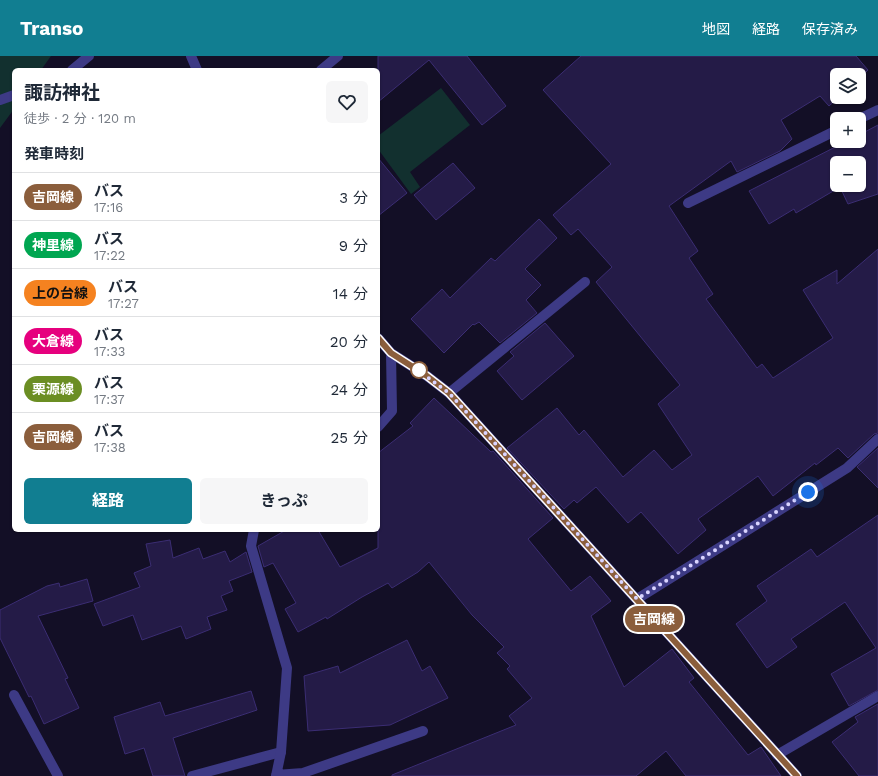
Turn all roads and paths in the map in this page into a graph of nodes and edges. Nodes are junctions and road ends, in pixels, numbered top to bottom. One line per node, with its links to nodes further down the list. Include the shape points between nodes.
1 (89, 56): 4 (street)
2 (191, 56): 5 (street)
3 (338, 56): 6 (street)
4 (74, 68)
5 (196, 68)
6 (323, 68)
7 (12, 96): 8 (street)
8 (0, 100)
9 (878, 110): 10 (street)
10 (866, 116)
11 (830, 133): 12 (street)
12 (688, 203)
13 (585, 282): 16 (street)
14 (380, 340): 15 (street)
15 (391, 353): 16 (street); 17 (street, via 392,411)
16 (449, 393): 20 (street)
17 (380, 425)
18 (878, 439): 20 (street, via 847,468)
19 (254, 532): 24 (street, via 251,546 287,668)
20 (637, 599): 25 (street)
21 (14, 695): 27 (street)
22 (878, 696): 25 (street)
23 (423, 730): 26 (street, via 303,773)
24 (281, 752): 26 (street); 28 (street)
25 (778, 755): 29 (street)
26 (276, 775)
27 (58, 776)
28 (192, 776)
29 (798, 776)

